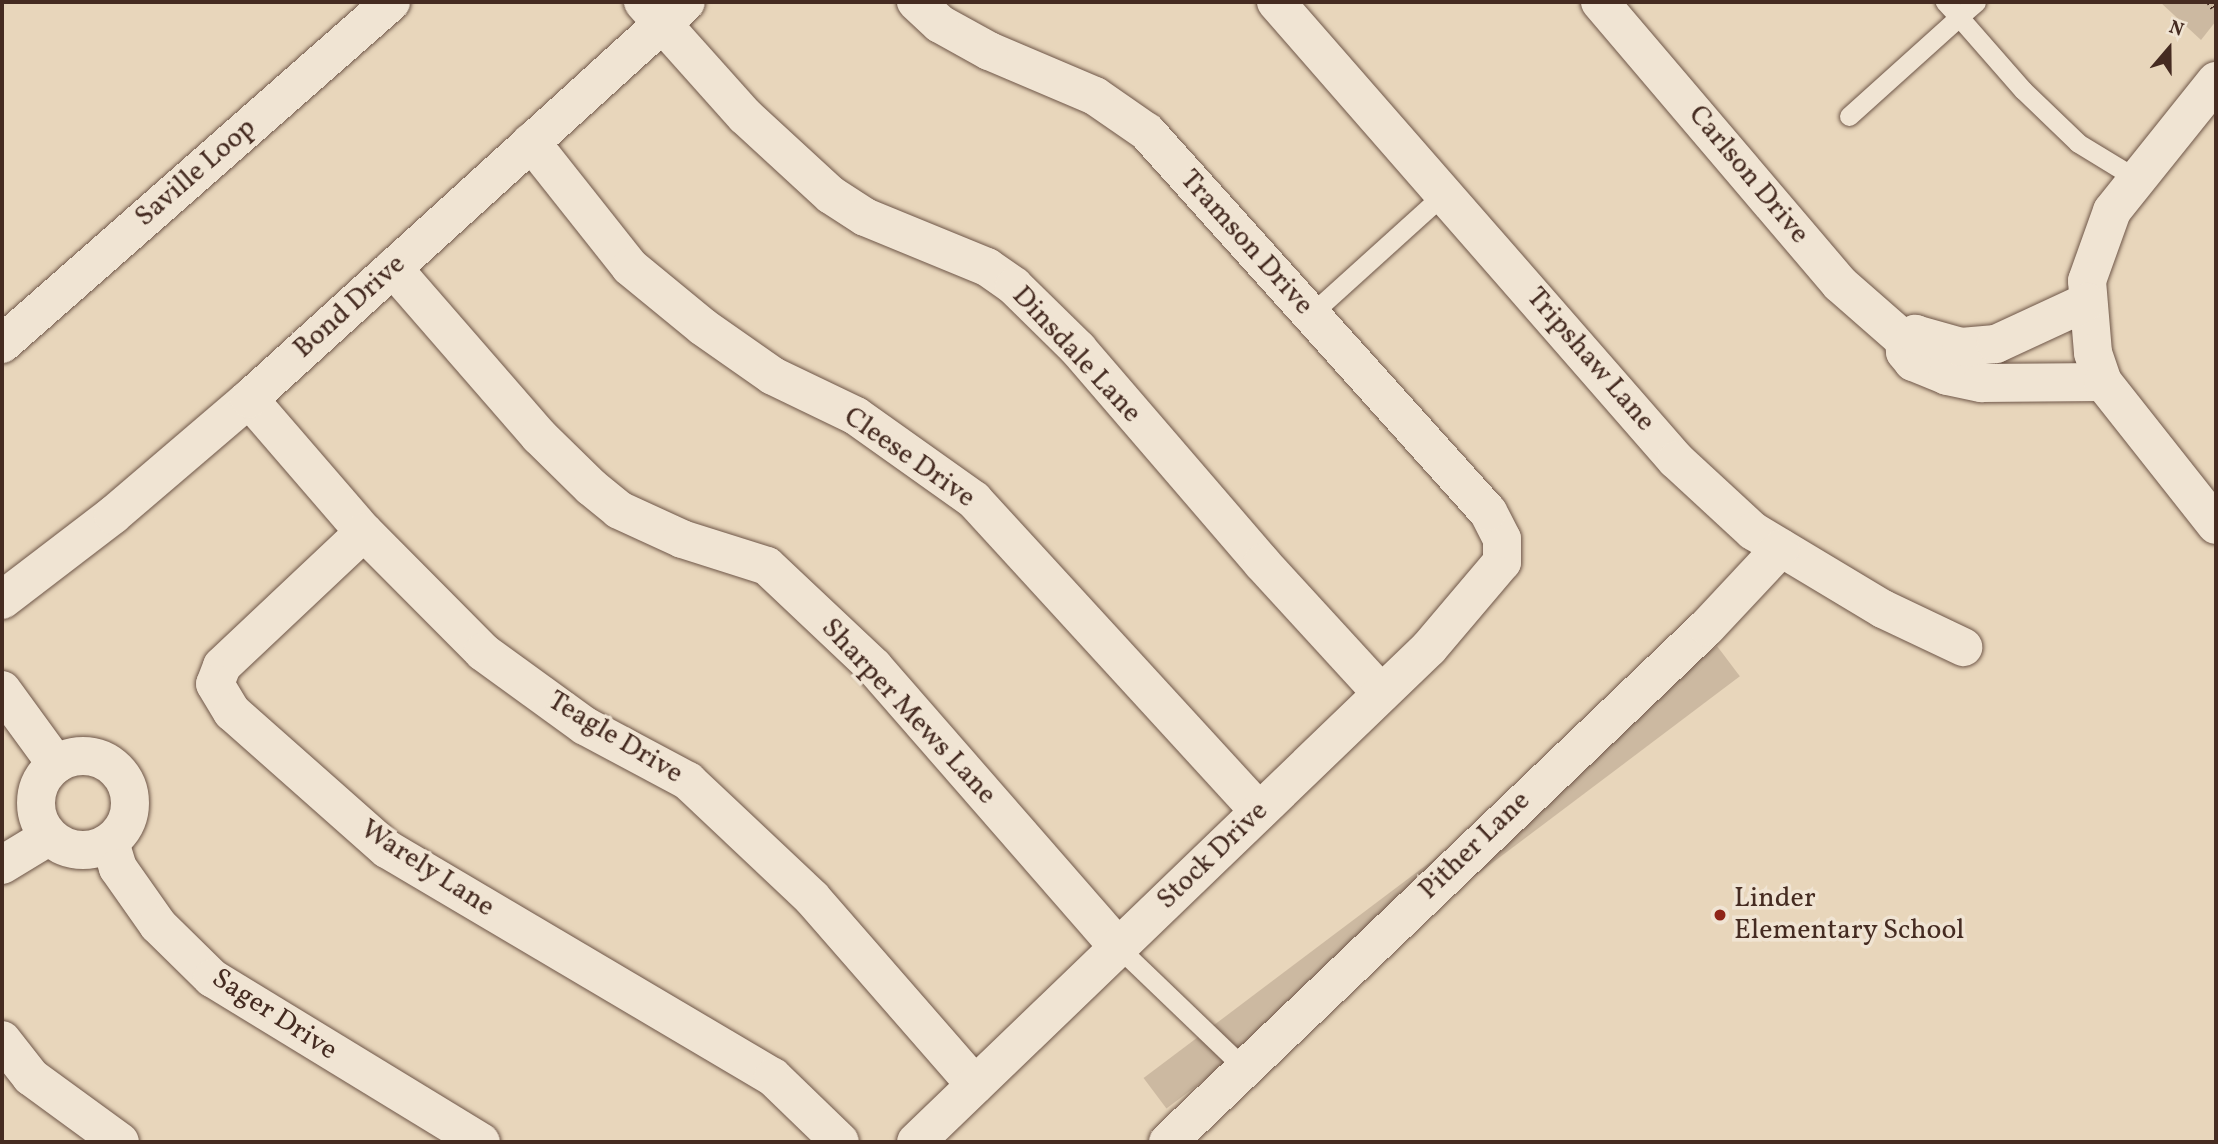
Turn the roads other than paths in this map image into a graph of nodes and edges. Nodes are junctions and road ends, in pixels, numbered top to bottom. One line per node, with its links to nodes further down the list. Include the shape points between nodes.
1 (391, 2): 17 (street, Saville Loop)
2 (916, 2): 16 (street, Tramson Drive, via 940,24 989,51 1095,96 1147,132)
3 (1276, 2): 13 (street, Tripshaw Lane)
4 (1600, 2): 18 (street, Carlson Drive, via 1840,284 1904,340 1915,334 1944,344)
5 (1945, 2): 8 (lane)
6 (1976, 2): 8 (lane)
7 (663, 9): 11 (street, Bond Drive); 28 (street, Dinsdale Lane, via 745,116 831,195 865,217 988,267 1014,286 1078,349 1253,554)
8 (1959, 17): 10 (lane); 12 (lane, via 2058,127)
9 (2216, 81): 12 (street)
10 (1849, 116)
11 (531, 142): 14 (street, Bond Drive); 30 (street, Cleese Drive, via 630,267 703,327 773,376 856,416 974,499)
12 (2137, 179): 15 (street, via 2112,211 2090,261)
13 (1445, 193): 16 (lane); 23 (street, Tripshaw Lane, via 1676,460 1753,531)
14 (393, 268): 20 (street, Bond Drive); 34 (street, Sharper Mews Lane, via 539,436 591,487 619,510 682,539 766,566 855,649)
15 (2087, 302): 18 (street, Carlson Drive); 19 (street, via 2093,353)
16 (1311, 314): 24 (street, Tramson Drive, via 1488,512 1502,539)
17 (2, 344)
18 (1969, 364): 19 (street, Carlson Drive, via 2015,386)
19 (2103, 382): 21 (street)
20 (249, 399): 22 (street, Teagle Drive); 25 (street, Bond Drive, via 113,515)
21 (2216, 525)
22 (364, 532): 37 (street, Teagle Drive, via 483,652 585,726 688,781 811,898); 40 (street, Warely Lane, via 222,666 215,684 232,712 387,849 773,1077)
23 (1782, 548): 26 (street, Tripshaw Lane, via 1883,609); 36 (street, Pither Lane, via 1707,627)
24 (1502, 562): 28 (street, Stock Drive, via 1429,648)
25 (2, 600)
26 (1963, 647)
27 (2, 690): 29 (street)
28 (1381, 693): 30 (street, Stock Drive)
29 (56, 764): 31 (street, via 37,790 39,823); 32 (street, via 71,757 103,761 127,784 129,816)
30 (1259, 811): 34 (street, Stock Drive)
31 (48, 837): 32 (street, via 78,851); 33 (street)
32 (110, 842): 39 (street, Sager Drive, via 118,868 159,925 212,978)
33 (2, 865)
34 (1118, 947): 36 (lane); 37 (street, Stock Drive)
35 (2, 1040): 38 (street, via 31,1077)
36 (1245, 1069): 42 (street, Pither Lane)
37 (975, 1085): 41 (street, Stock Drive)
38 (120, 1142)
39 (481, 1142)
40 (840, 1142)
41 (916, 1142)
42 (1168, 1142)

